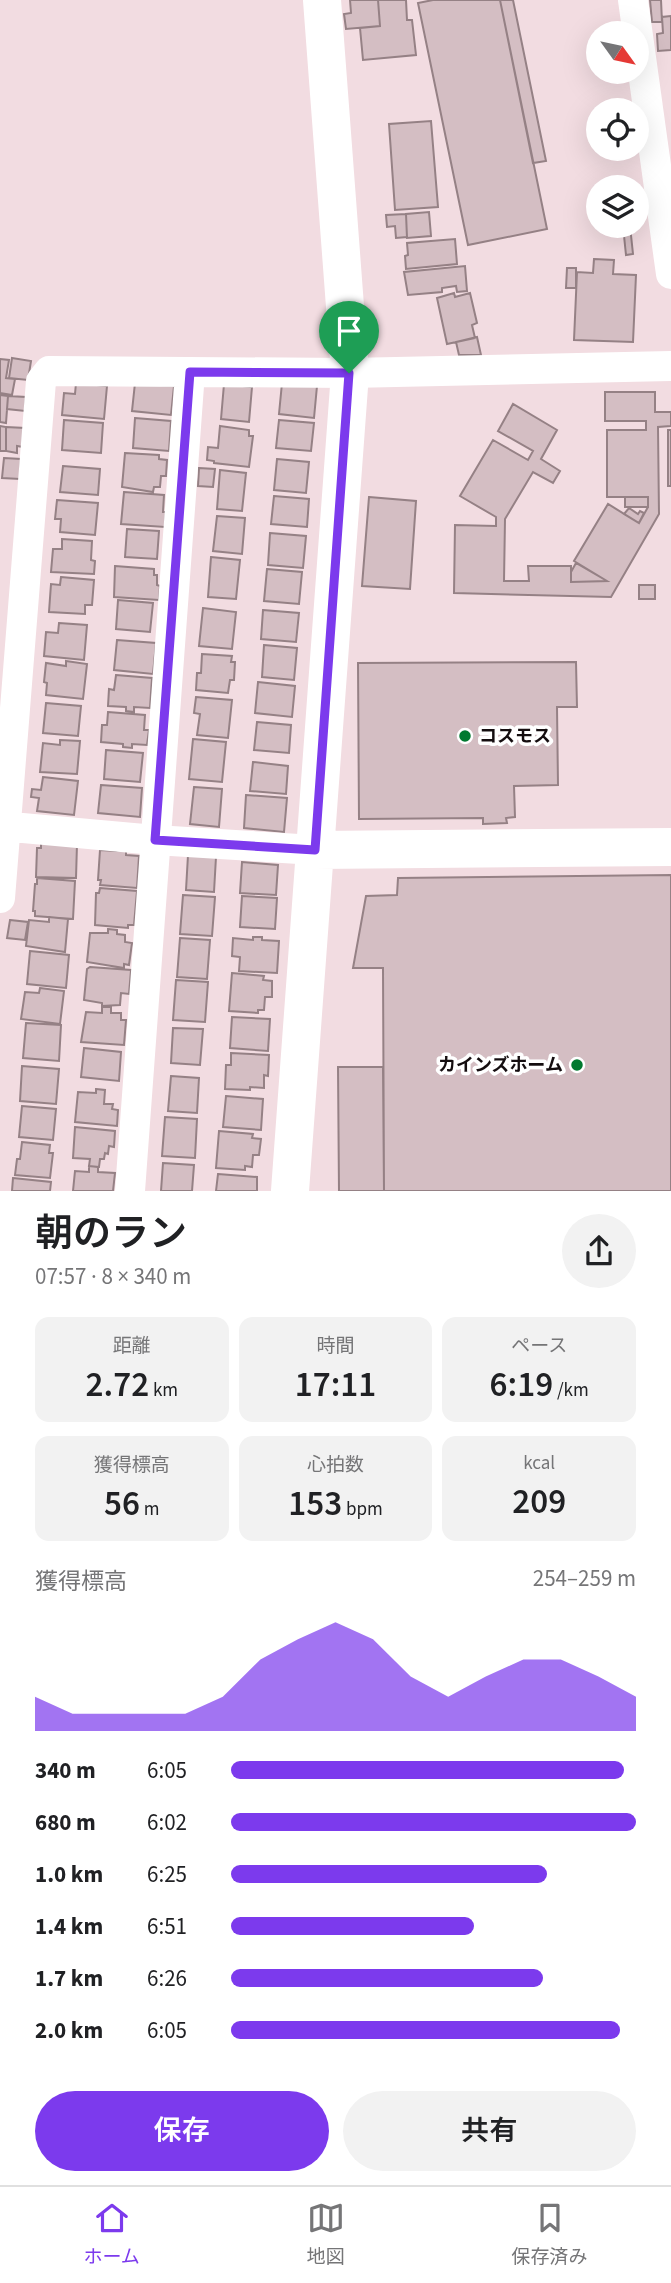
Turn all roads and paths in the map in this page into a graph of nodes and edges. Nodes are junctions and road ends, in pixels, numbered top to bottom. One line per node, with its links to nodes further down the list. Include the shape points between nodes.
1 (322, 0): 6 (street)
2 (634, 0): 3 (street)
3 (671, 274)
4 (671, 366): 6 (street)
5 (190, 372): 6 (street); 7 (street, via 48,371 41,381); 8 (street)
6 (349, 373): 10 (street)
7 (3, 826): 8 (street); 11 (street)
8 (155, 840): 10 (street); 12 (street)
9 (671, 847): 10 (street)
10 (315, 850): 13 (street)
11 (0, 898)
12 (130, 1191)
13 (290, 1191)

